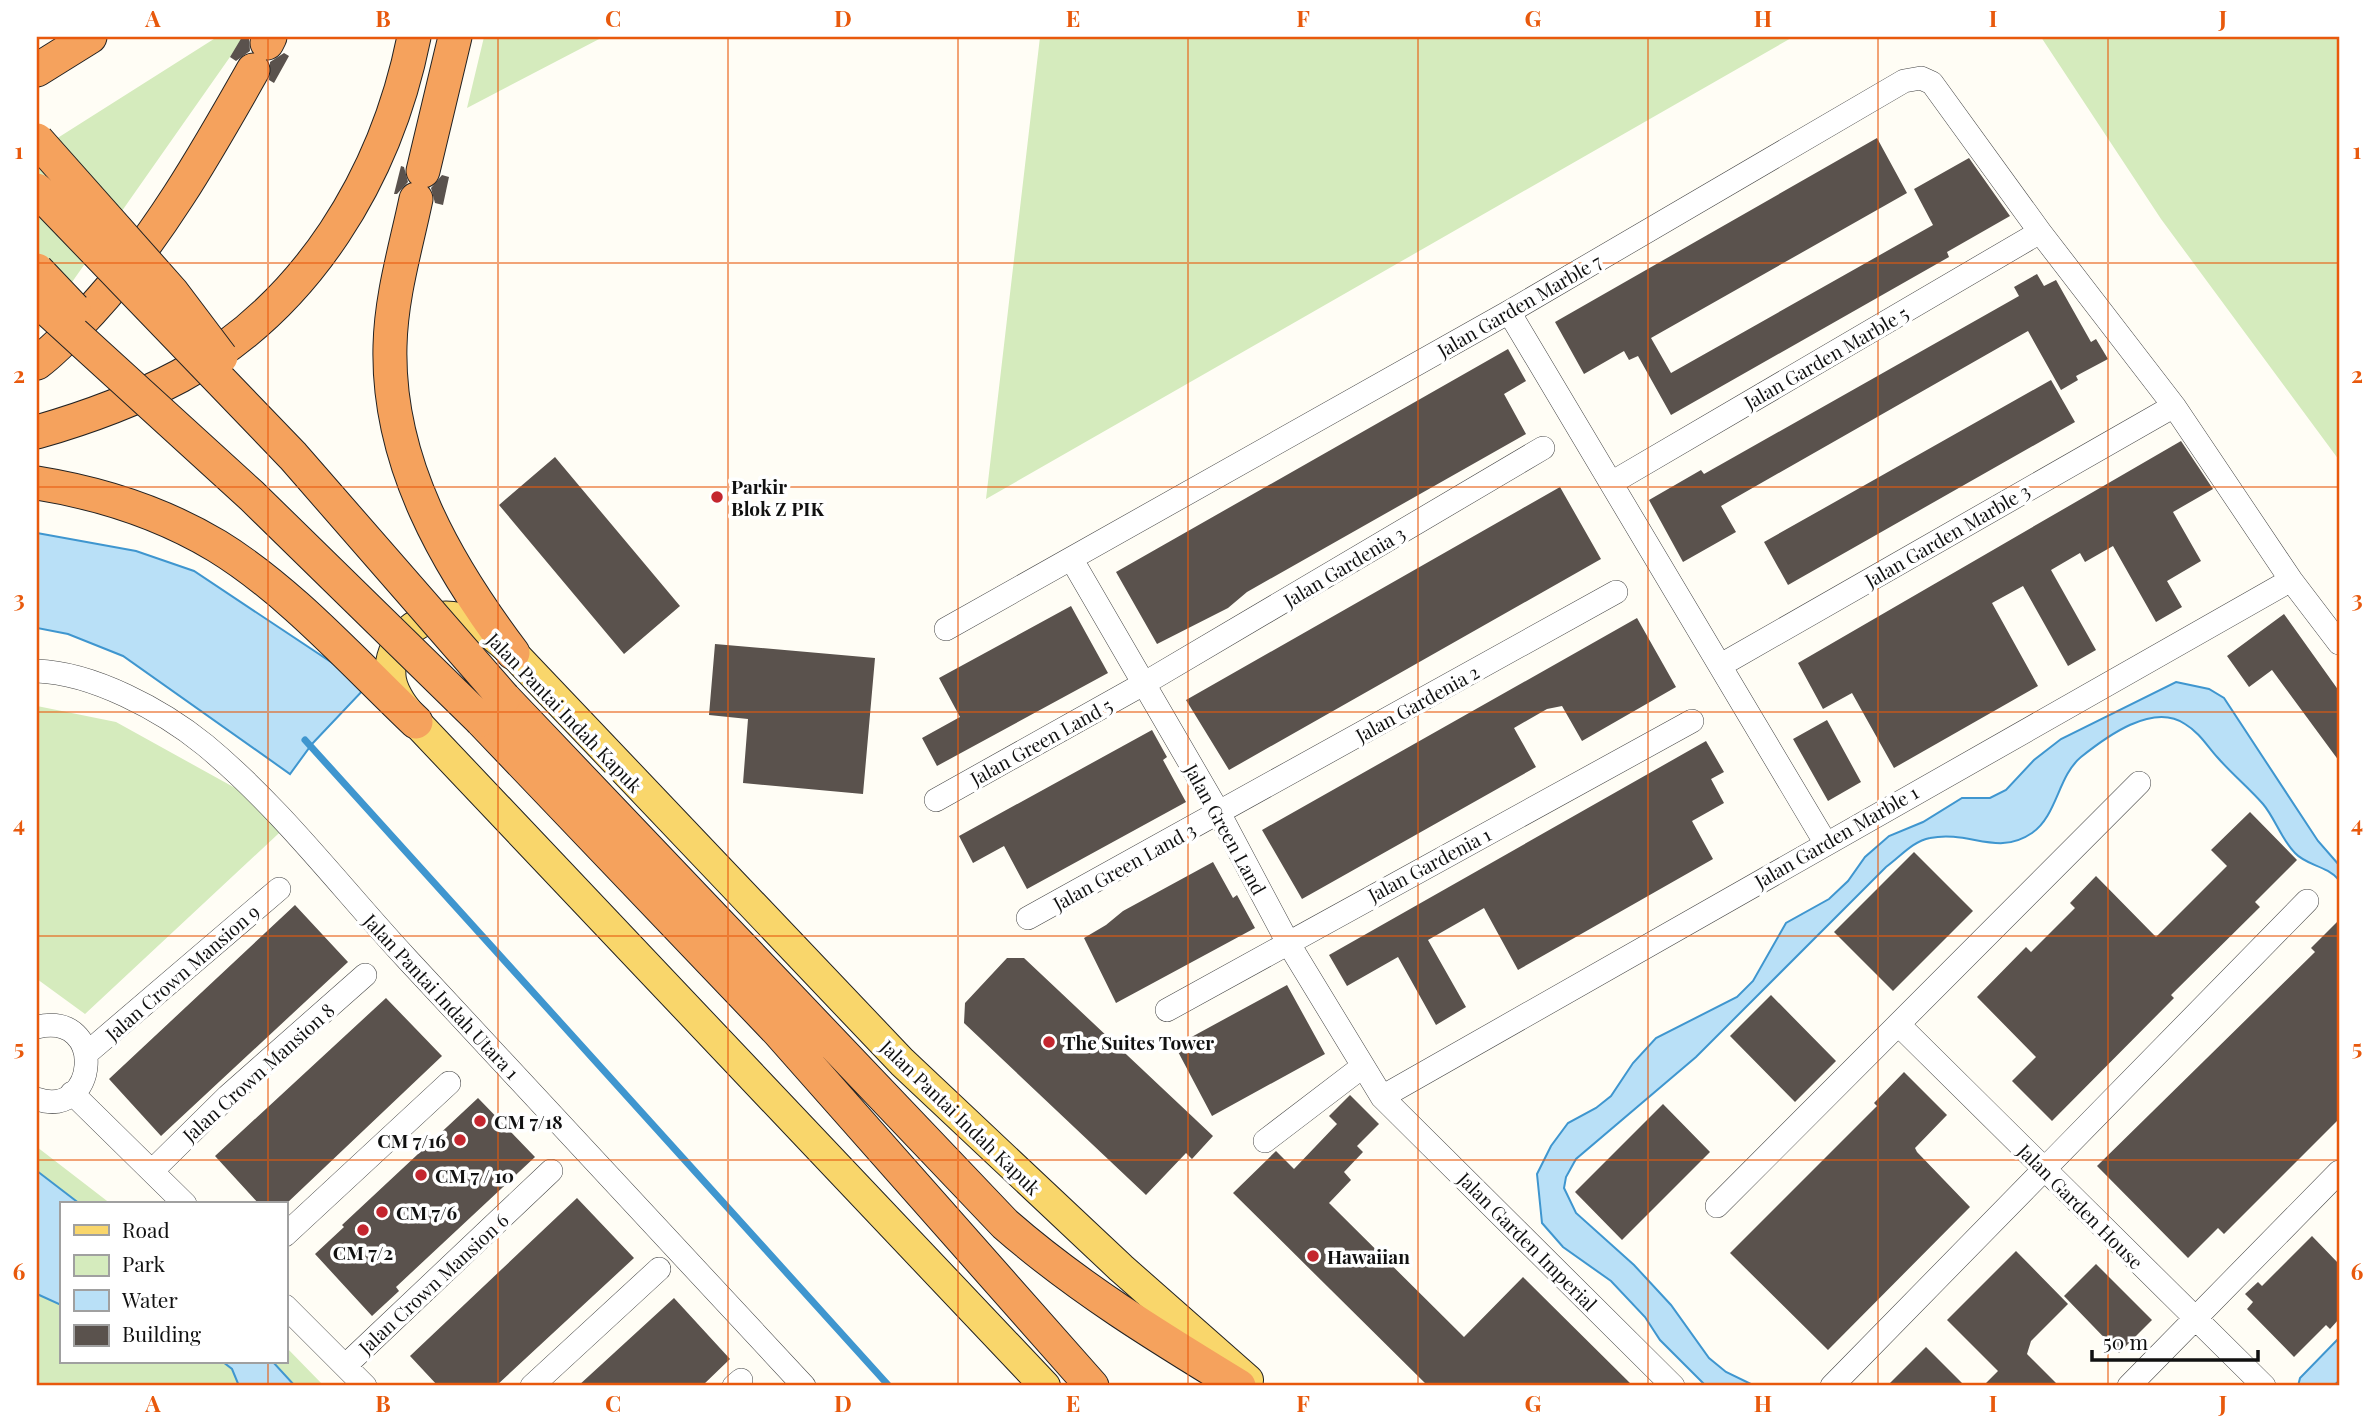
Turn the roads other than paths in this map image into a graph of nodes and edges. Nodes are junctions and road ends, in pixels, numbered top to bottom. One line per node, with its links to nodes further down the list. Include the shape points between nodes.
1 (90, 37): 5 (highway)
2 (414, 37): 14 (highway, via 402,92 351,210 277,301 229,344 183,374 133,399)
3 (455, 37): 25 (highway, via 391,327 390,367 396,418 415,485 436,535)
4 (263, 50): 12 (highway, via 195,171 123,275)
5 (37, 70)
6 (37, 141): 16 (highway, bridge, via 172,292)
7 (37, 190): 16 (highway, bridge)
8 (2040, 232): 11 (street, Jalan Garden Marble 7, via 1932,83 1921,78 1904,81); 13 (street, Jalan Garden Marble 7); 17 (street, Jalan Garden Marble 5)
9 (37, 270): 19 (highway, bridge)
10 (37, 300): 19 (highway, bridge)
11 (1509, 312): 17 (street); 20 (street, Jalan Garden Marble 7)
12 (37, 363)
13 (2174, 406): 21 (street, Jalan Garden Marble 7); 26 (street, Jalan Garden Marble 3)
14 (37, 432)
15 (1543, 448): 28 (street, Jalan Gardenia 3)
16 (293, 456): 29 (highway, bridge)
17 (1613, 482): 26 (street)
18 (37, 483): 31 (highway, via 127,505 219,547 270,586)
19 (251, 496): 29 (highway, bridge)
20 (1072, 560): 23 (street, Jalan Garden Marble 7); 28 (street, Jalan Green Land)
21 (2291, 580): 24 (street, Jalan Garden Marble 7); 35 (street, Jalan Garden Marble 1)
22 (1616, 592): 34 (street, Jalan Gardenia 2)
23 (946, 629)
24 (2339, 643)
25 (513, 653): 31 (main road, Jalan Pantai Indah Kapuk, via 483,628 461,618 438,616 418,623 401,637 390,671 396,692); 68 (main road, Jalan Pantai Indah Kapuk, via 902,1062)
26 (1721, 665): 35 (street)
27 (37, 671): 64 (street, Jalan Pantai Indah Utara 1, via 62,672 133,699 205,745 302,840 389,940)
28 (1145, 683): 33 (street, Jalan Green Land 5); 34 (street, Jalan Green Land)
29 (492, 709): 66 (highway); 67 (highway, via 1005,1224 1106,1304)
30 (1692, 721): 39 (street, Jalan Gardenia 1)
31 (416, 722): 65 (main road, Jalan Pantai Indah Kapuk)
32 (2139, 783): 43 (street)
33 (936, 800)
34 (1219, 813): 38 (street, Jalan Green Land 3); 39 (street, Jalan Green Land)
35 (1825, 842): 48 (street, Jalan Garden Marble 1)
36 (279, 889): 44 (street, Jalan Crown Mansion 9)
37 (2307, 901): 51 (street)
38 (1028, 918)
39 (1287, 941): 41 (street, Jalan Gardenia 1); 45 (street, Jalan Green Land)
40 (365, 975): 52 (street, Jalan Crown Mansion 8, via 228,1096)
41 (1167, 1010)
42 (40, 1023): 44 (street, via 76,1036)
43 (1899, 1025): 51 (street, Jalan Garden House); 56 (street)
44 (86, 1054): 47 (street, via 85,1076)
45 (1362, 1066): 48 (street, Jalan Green Land); 50 (street)
46 (449, 1083): 57 (street)
47 (72, 1093): 49 (street, via 53,1101); 52 (street)
48 (1382, 1097): 69 (street, Jalan Garden Imperial)
49 (37, 1098)
50 (1265, 1141)
51 (2043, 1168): 60 (street, Jalan Garden House); 70 (street)
52 (152, 1171): 55 (street)
53 (551, 1171): 61 (street, Jalan Crown Mansion 6)
54 (2339, 1172): 60 (street)
55 (183, 1202)
56 (1717, 1206)
57 (287, 1233)
58 (659, 1269): 63 (street)
59 (287, 1308): 61 (street)
60 (2194, 1319): 71 (street); 72 (street, Jalan Garden House)
61 (345, 1366): 62 (street)
62 (365, 1386)
63 (532, 1386)
64 (804, 1386)
65 (1045, 1386)
66 (1092, 1386)
67 (1239, 1386)
68 (1254, 1386)
69 (1673, 1386)
70 (1832, 1386)
71 (2129, 1386)
72 (2264, 1386)

